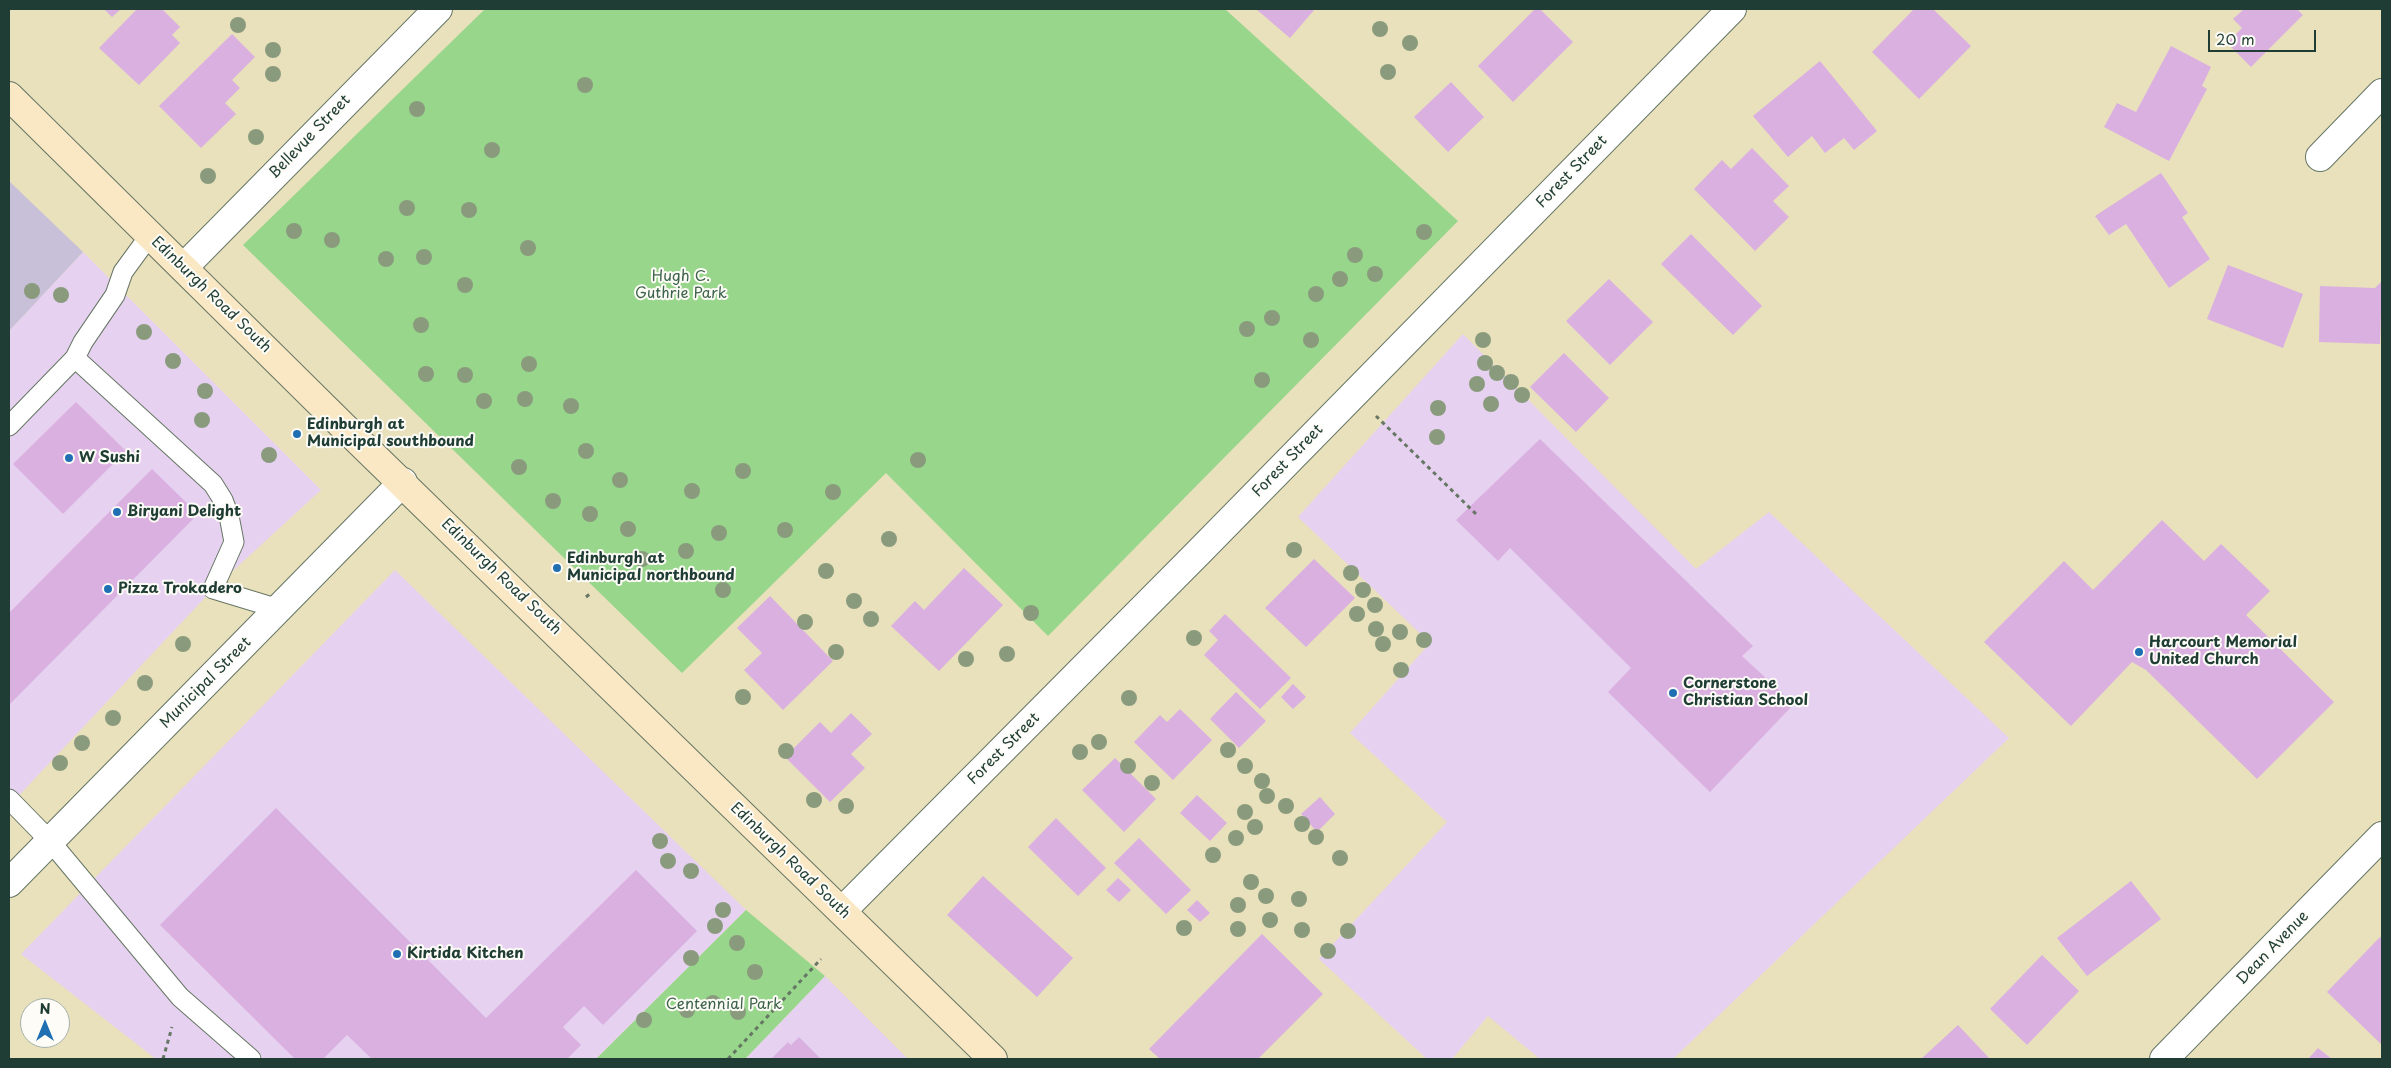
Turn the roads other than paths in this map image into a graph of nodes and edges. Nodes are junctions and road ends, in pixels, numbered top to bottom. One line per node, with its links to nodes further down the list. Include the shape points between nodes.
1 (438, 9): 7 (street, Bellevue Street)
2 (1732, 9): 16 (street, Forest Street)
3 (2382, 93): 5 (street)
4 (9, 96): 6 (main road, Edinburgh Road South)
5 (2320, 157)
6 (150, 235): 7 (main road, Edinburgh Road South); 8 (lane, via 123,272 115,295)
7 (184, 267): 10 (main road, Edinburgh Road South)
8 (75, 358): 9 (lane); 11 (lane, via 213,484 223,500 234,542 213,589)
9 (9, 426)
10 (403, 482): 11 (street, Municipal Street); 16 (main road, Edinburgh Road South)
11 (279, 609): 14 (street, Municipal Street)
12 (9, 799): 14 (lane)
13 (2382, 836): 19 (street, Dean Avenue)
14 (50, 841): 15 (street, Municipal Street); 17 (lane, via 180,997)
15 (9, 883)
16 (842, 911): 18 (main road, Edinburgh Road South)
17 (251, 1059)
18 (993, 1059)
19 (2164, 1059)

